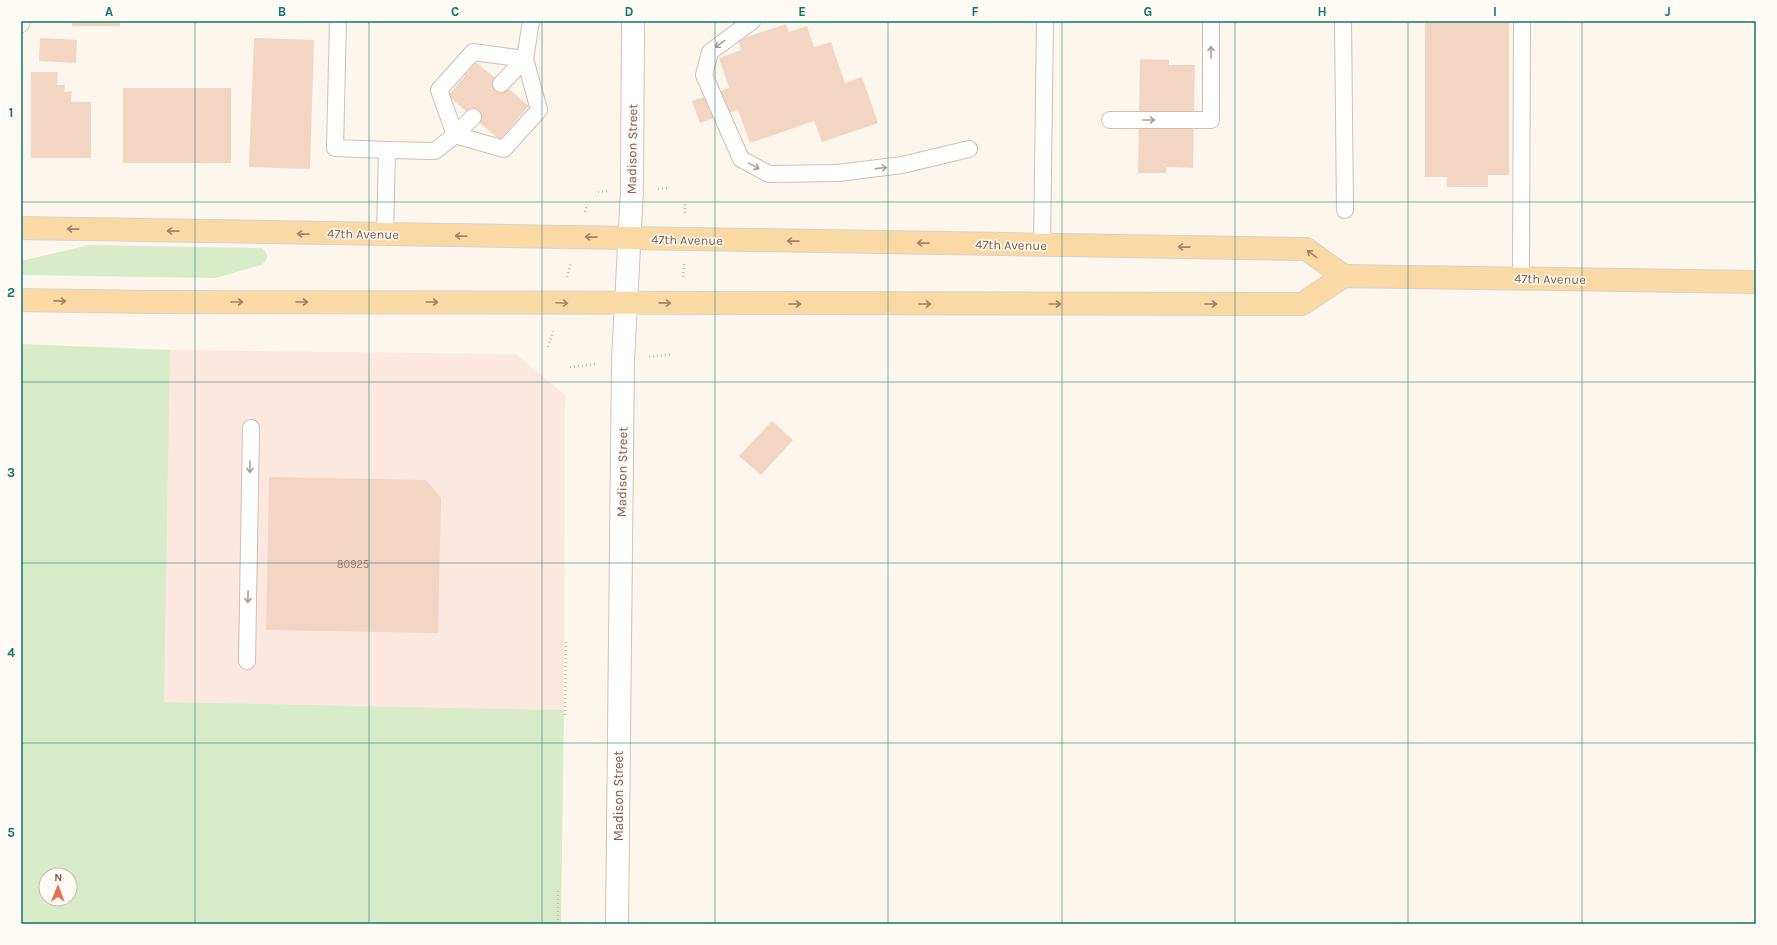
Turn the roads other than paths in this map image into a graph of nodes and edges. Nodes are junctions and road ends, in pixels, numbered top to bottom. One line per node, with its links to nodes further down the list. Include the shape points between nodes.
1 (22, 21): 10 (lane)
2 (338, 21): 17 (lane, via 336,148)
3 (531, 21): 11 (lane)
4 (633, 21): 21 (main road, Madison Street)
5 (752, 21): 16 (lane, one-way to 16, via 710,52 704,75 740,159 769,174 838,173 902,165)
6 (1045, 21): 22 (lane)
7 (1211, 21): 14 (lane, one-way to 7, via 1211,120)
8 (1343, 21): 18 (lane)
9 (1522, 21): 24 (lane)
10 (21, 24)
11 (525, 59): 12 (lane); 15 (lane, via 473,52 439,90); 15 (lane, via 539,110 504,149)
12 (501, 84)
13 (473, 117): 15 (lane)
14 (1110, 120)
15 (454, 135): 17 (lane, via 435,151)
16 (969, 149)
17 (387, 150): 20 (lane)
18 (1345, 210)
19 (21, 228): 20 (main road, 47th Avenue, one-way to 19)
20 (385, 235): 21 (main road, 47th Avenue, one-way to 20)
21 (630, 238): 22 (main road, 47th Avenue, one-way to 21); 27 (main road, Madison Street)
22 (1042, 245): 23 (main road, 47th Avenue, one-way to 22, via 1306,249)
23 (1344, 276): 24 (main road, 47th Avenue); 27 (main road, one-way to 23, via 1302,304)
24 (1521, 279): 25 (main road, 47th Avenue)
25 (1756, 282)
26 (21, 300): 27 (main road, one-way to 27)
27 (626, 303): 30 (main road, Madison Street)
28 (251, 428): 29 (lane, one-way to 29)
29 (247, 661)
30 (617, 924)

